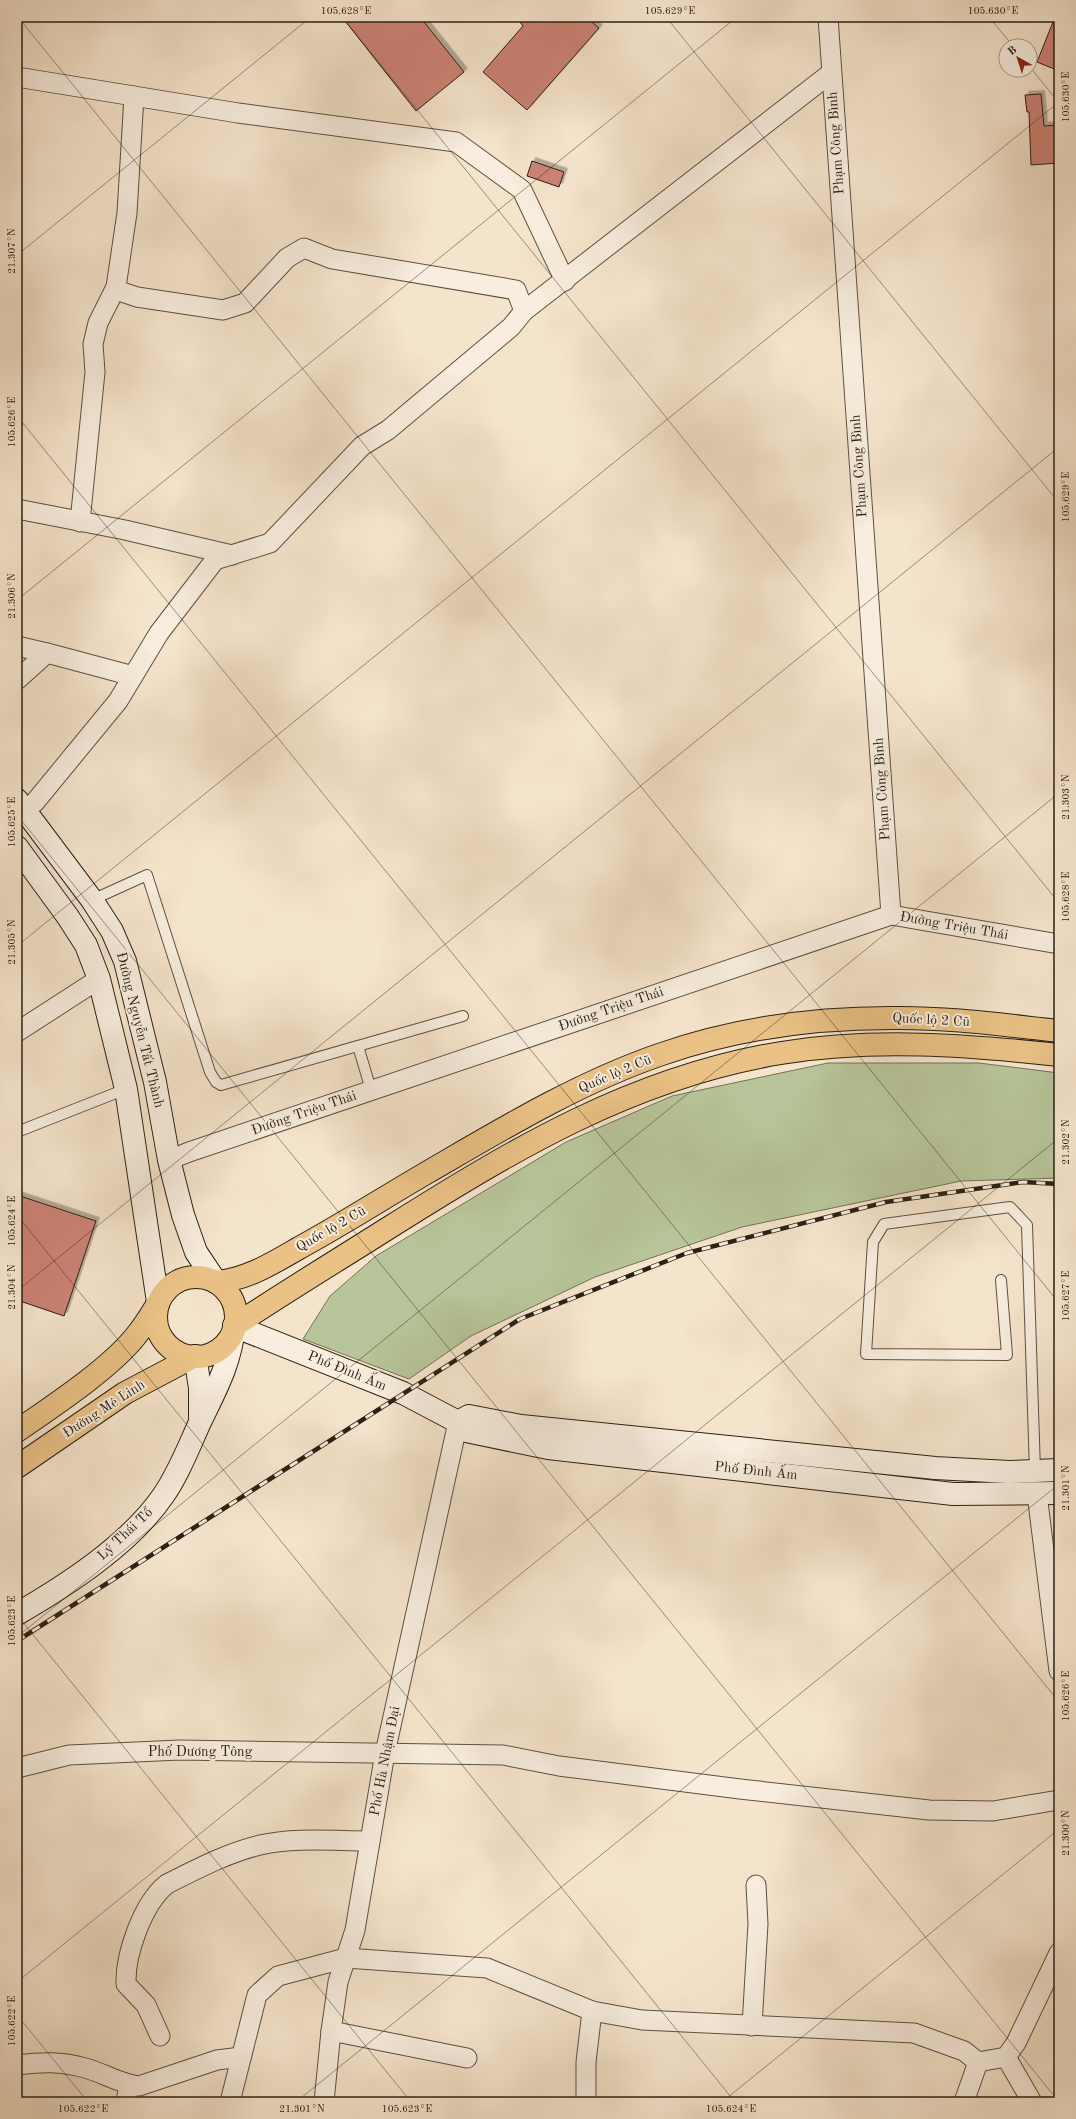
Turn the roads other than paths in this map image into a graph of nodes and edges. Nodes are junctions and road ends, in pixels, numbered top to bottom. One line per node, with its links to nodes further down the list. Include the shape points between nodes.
1 (828, 17): 2 (street, Phạm Công Bình)
2 (831, 73): 5 (street); 18 (street, Phạm Công Bình)
3 (17, 77): 4 (street)
4 (134, 96): 5 (street, via 238,114 456,142 522,190); 6 (street, via 127,213)
5 (565, 281): 7 (street)
6 (116, 287): 7 (street, via 137,297 223,310 245,303 287,258 304,248 332,259 516,290); 9 (street, via 98,323 94,344 95,372)
7 (524, 311): 10 (street, via 511,327 399,420 362,446 270,543)
8 (17, 509): 9 (street)
9 (80, 522): 10 (street)
10 (232, 555): 13 (street, via 215,560 158,633)
11 (17, 646): 12 (street)
12 (47, 653): 13 (street); 14 (street)
13 (133, 676): 15 (street, via 118,701 36,802)
14 (17, 680)
15 (21, 806): 17 (street, Đường Nguyễn Tất Thành)
16 (17, 847): 20 (street, Đường Nguyễn Tất Thành, via 86,945)
17 (92, 900): 24 (lane, via 147,875 210,1072 216,1082 226,1084); 29 (street, Đường Nguyễn Tất Thành, via 112,931 125,961 155,1082)
18 (891, 915): 19 (street, Đường Triệu Thái); 27 (street, Đường Triệu Thái)
19 (1059, 944)
20 (99, 979): 23 (street); 26 (street, Đường Nguyễn Tất Thành)
21 (463, 1016): 24 (lane)
22 (1059, 1031): 31 (main road, Quốc lộ 2 Cũ, via 943,1019 854,1018 770,1027 660,1054 570,1093 257,1271 232,1280)
23 (17, 1032)
24 (358, 1046): 27 (lane)
25 (1059, 1055): 33 (main road, Quốc lộ 2 Cũ, via 943,1045 877,1044 781,1053 670,1080 582,1117 464,1181)
26 (126, 1089): 28 (lane); 32 (street, Đường Nguyễn Tất Thành)
27 (371, 1090): 29 (street, Đường Triệu Thái)
28 (17, 1132)
29 (169, 1160): 31 (street, Đường Nguyễn Tất Thành, via 189,1235 196,1252)
30 (1001, 1280): 40 (lane, via 1007,1355 866,1354 873,1242 884,1224 1010,1207 1027,1225)
31 (216, 1282): 32 (main road, via 203,1277 182,1279 165,1291); 33 (main road, via 226,1290 232,1301 235,1313)
32 (158, 1302): 34 (main road, via 156,1321 163,1339 177,1352); 37 (main road, via 134,1338 116,1356)
33 (234, 1326): 34 (main road, via 229,1338 220,1348 208,1354); 35 (street, Phố Đình Ấm, via 403,1393); 36 (street, Lý Thái Tổ, via 233,1344 225,1370)
34 (195, 1356): 36 (street, Lý Thái Tổ, via 200,1388); 38 (main road, Đường Mê Linh, via 130,1390)
35 (458, 1422): 40 (street, Phố Đình Ấm, via 469,1416 521,1426 934,1468); 42 (street, Phố Đình Ấm, via 466,1432 548,1448 954,1494); 45 (street, Phố Hà Nhậm Đại)
36 (200, 1423): 43 (street, Lý Thái Tổ, via 170,1484 141,1522 115,1547 74,1578)
37 (17, 1431)
38 (17, 1467)
39 (1059, 1470): 40 (street, Phố Đình Ấm)
40 (1035, 1471): 42 (street)
41 (1059, 1493): 42 (street, Phố Đình Ấm)
42 (1037, 1494): 44 (street)
43 (17, 1614)
44 (1059, 1671)
45 (385, 1753): 46 (street, Phố Dương Tông, via 172,1750 69,1755); 47 (street, Phố Dương Tông, via 503,1755 583,1769 929,1810 994,1811); 48 (street, Phố Hà Nhậm Đại)
46 (17, 1768)
47 (1059, 1800)
48 (370, 1842): 51 (street, Phố Hà Nhậm Đại, via 355,1930); 55 (street, via 293,1841 262,1845 212,1862 160,1890 132,1946 126,1974 126,1984 146,2005)
49 (756, 1885): 53 (street, via 758,1924)
50 (1059, 1952): 57 (street, via 1016,2043)
51 (346, 1958): 52 (street, via 486,1968); 54 (street, Phố Hà Nhậm Đại, via 338,1982); 56 (street, via 278,1976 257,1995)
52 (592, 2011): 53 (street, via 642,2020); 64 (street, via 586,2062)
53 (752, 2026): 59 (street, via 914,2033 964,2051)
54 (330, 2031): 58 (street); 63 (street, Phố Hà Nhậm Đại)
55 (160, 2036)
56 (241, 2057): 61 (street, via 217,2060 139,2086); 62 (street)
57 (1006, 2057): 59 (street); 66 (street)
58 (467, 2058)
59 (978, 2062): 65 (street)
60 (17, 2065): 61 (street, via 51,2061 86,2068)
61 (128, 2093)
62 (230, 2102)
63 (324, 2102)
64 (586, 2102)
65 (964, 2102)
66 (1032, 2102)

